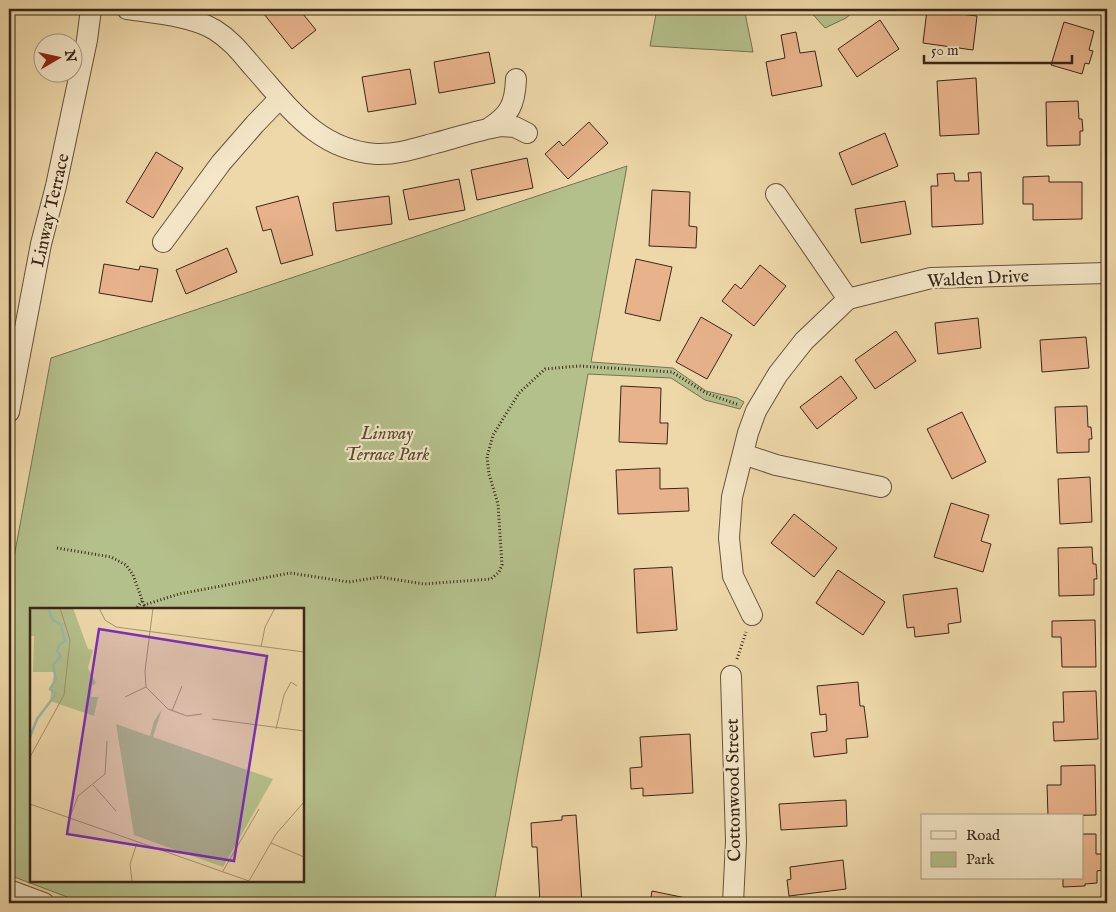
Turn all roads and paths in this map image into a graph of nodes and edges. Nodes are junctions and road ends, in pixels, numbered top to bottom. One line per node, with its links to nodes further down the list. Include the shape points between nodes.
1 (91, 9): 11 (street, Linway Terrace, via 56,186)
2 (127, 9): 4 (street, via 191,20 214,29 233,43)
3 (516, 79): 5 (street, via 510,108 502,120)
4 (280, 98): 5 (street, via 310,129 330,141 352,150 377,154 401,153); 8 (street, via 221,163)
5 (489, 128): 6 (street, via 508,126)
6 (527, 133)
7 (776, 194): 10 (street)
8 (163, 242)
9 (1107, 273): 10 (street, Walden Drive, via 930,278)
10 (848, 299): 12 (street, Walden Drive, via 804,341 778,374)
11 (11, 379): 13 (street, Linway Terrace)
12 (756, 411): 14 (street, Walden Drive); 17 (path, via 706,393 672,372 579,366 545,369 518,393 494,435 487,457 498,504 502,565 492,579 424,584 380,577 349,582 290,573)
13 (9, 412)
14 (742, 454): 15 (street, via 776,465); 20 (street, Walden Drive, via 732,497 729,538 733,576)
15 (881, 487)
16 (56, 548): 17 (path, via 111,557 126,566 133,575)
17 (143, 603): 18 (path); 19 (path)
18 (137, 608)
19 (146, 608)
20 (752, 615): 21 (path)
21 (738, 656)
22 (731, 676): 25 (street, Cottonwood Street, via 736,842)
23 (9, 890): 24 (street)
24 (44, 903)
25 (733, 903)

